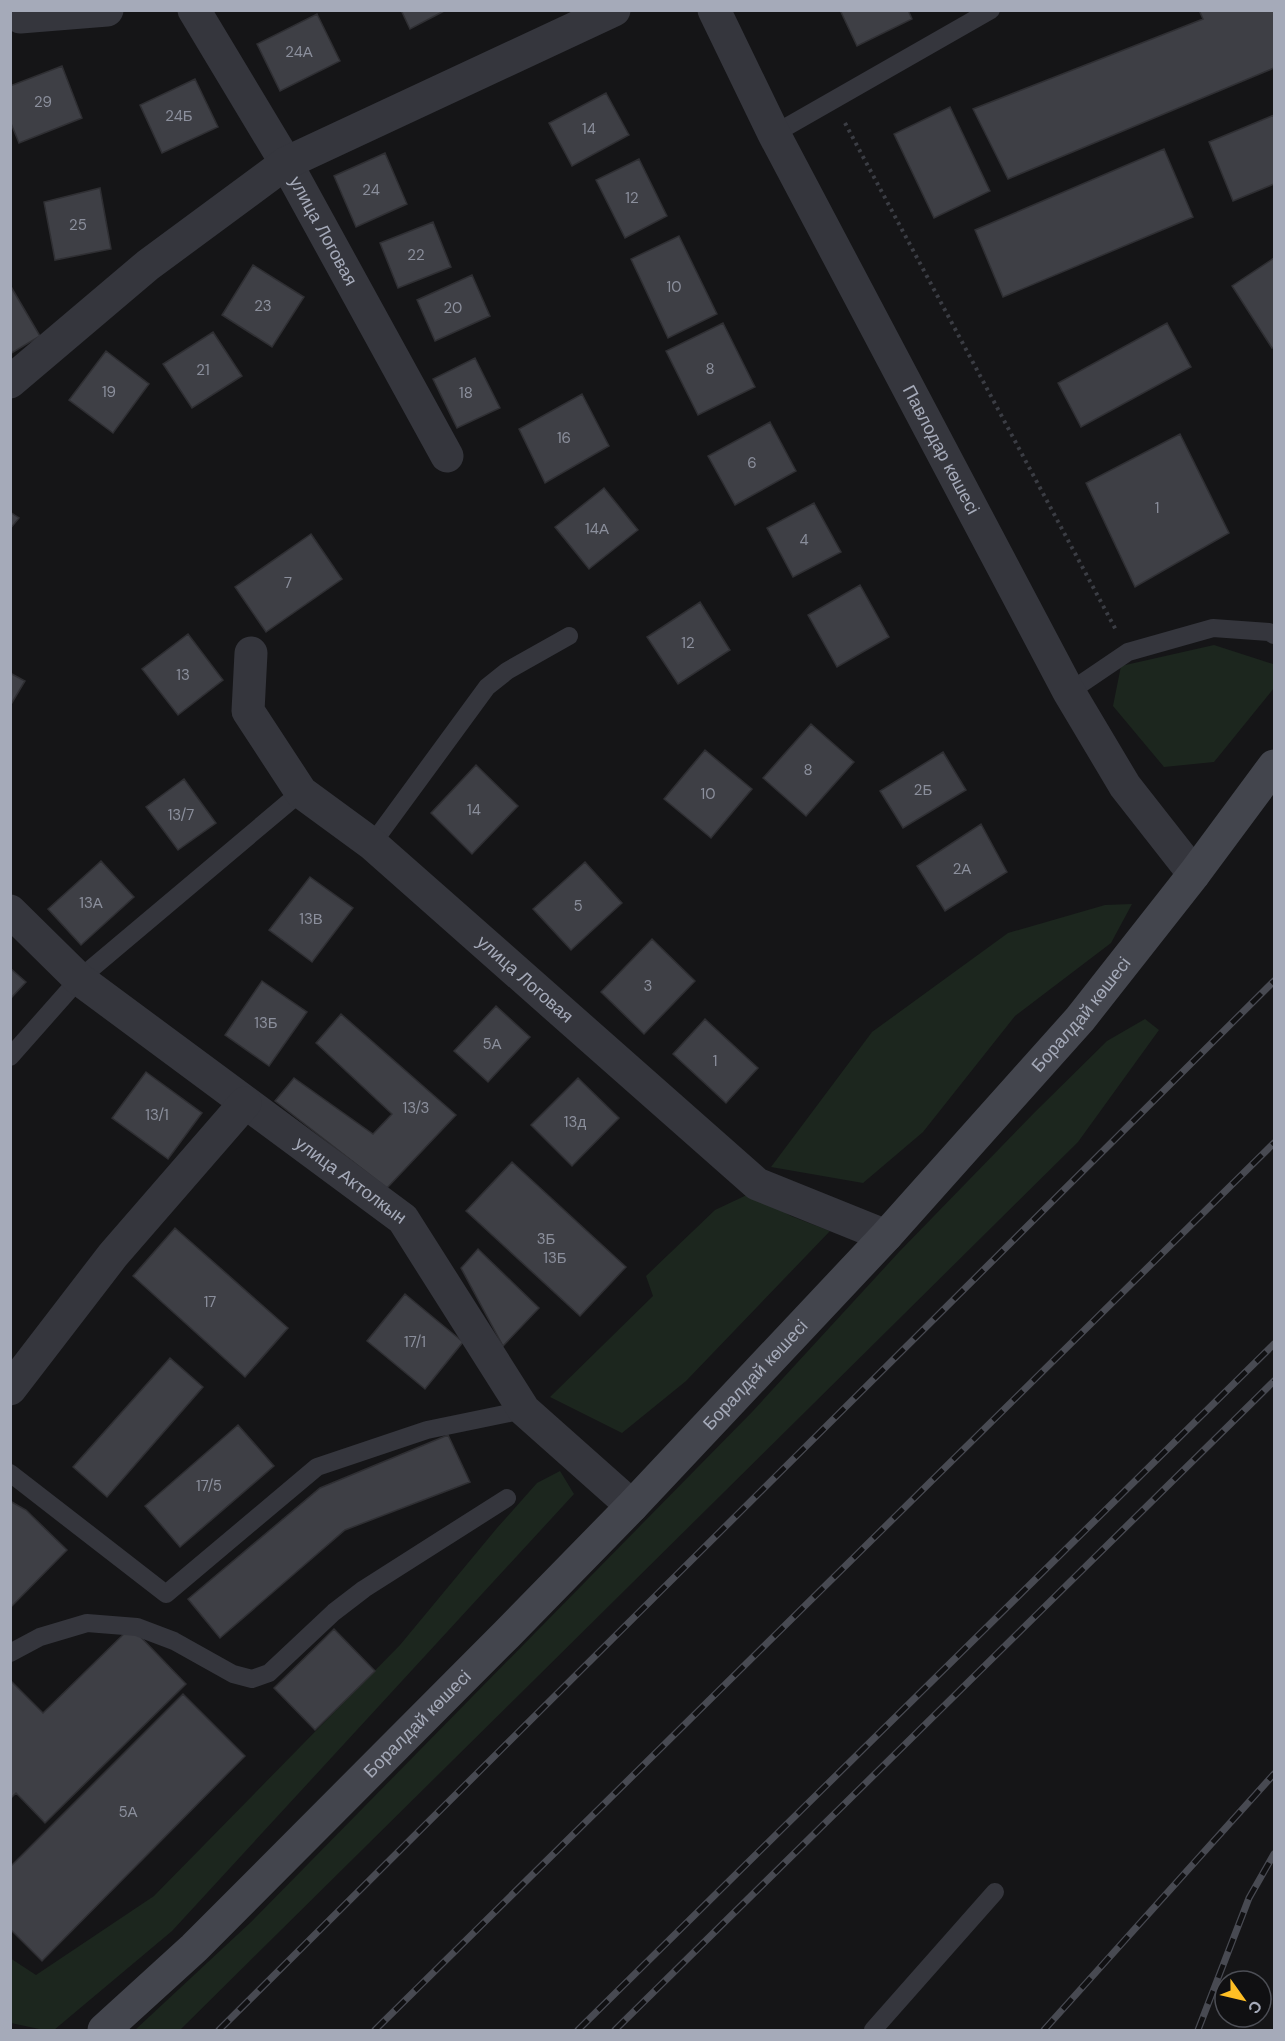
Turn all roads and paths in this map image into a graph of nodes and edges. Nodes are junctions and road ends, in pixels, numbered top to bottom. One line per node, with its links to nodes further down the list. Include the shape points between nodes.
1 (107, 10): 6 (street)
2 (194, 10): 9 (street, улица Логовая)
3 (614, 10): 9 (street)
4 (714, 10): 8 (street, Павлодар көшесі)
5 (991, 10): 7 (lane)
6 (20, 17)
7 (833, 100): 8 (lane); 14 (path)
8 (774, 134): 16 (street, Павлодар көшесі)
9 (286, 163): 10 (street, via 148,265); 11 (street, улица Логовая)
10 (10, 382)
11 (447, 456)
12 (1275, 634): 14 (lane, via 1213,628)
13 (569, 636): 19 (lane, via 507,671 487,687)
14 (1128, 652): 16 (lane)
15 (251, 653): 18 (street, улица Логовая, via 248,711)
16 (1069, 692): 20 (street, Павлодар көшесі, via 1125,786)
17 (1275, 766): 20 (main road, Боралдай көшесі)
18 (301, 792): 19 (street, улица Логовая); 22 (lane)
19 (372, 844): 25 (street, улица Логовая, via 757,1184)
20 (1194, 874): 25 (main road, Боралдай көшесі, via 1080,1019)
21 (10, 911): 22 (street, улица Актолкын)
22 (79, 979): 23 (lane); 24 (street, улица Актолкын)
23 (10, 1057)
24 (245, 1103): 26 (street, via 113,1256); 27 (street, улица Актолкын, via 403,1219)
25 (886, 1236): 30 (main road, Боралдай көшесі)
26 (10, 1389)
27 (524, 1410): 28 (lane, via 427,1430 317,1467 166,1594); 30 (street, улица Актолкын)
28 (10, 1473)
29 (507, 1498): 31 (lane, via 364,1589 269,1673 252,1679 233,1674 174,1641 137,1627 87,1623 40,1637)
30 (632, 1506): 33 (main road, Боралдай көшесі)
31 (10, 1653)
32 (995, 1892): 36 (lane)
33 (194, 1947): 34 (main road); 35 (main road)
34 (90, 2031)
35 (104, 2031)
36 (873, 2031)

